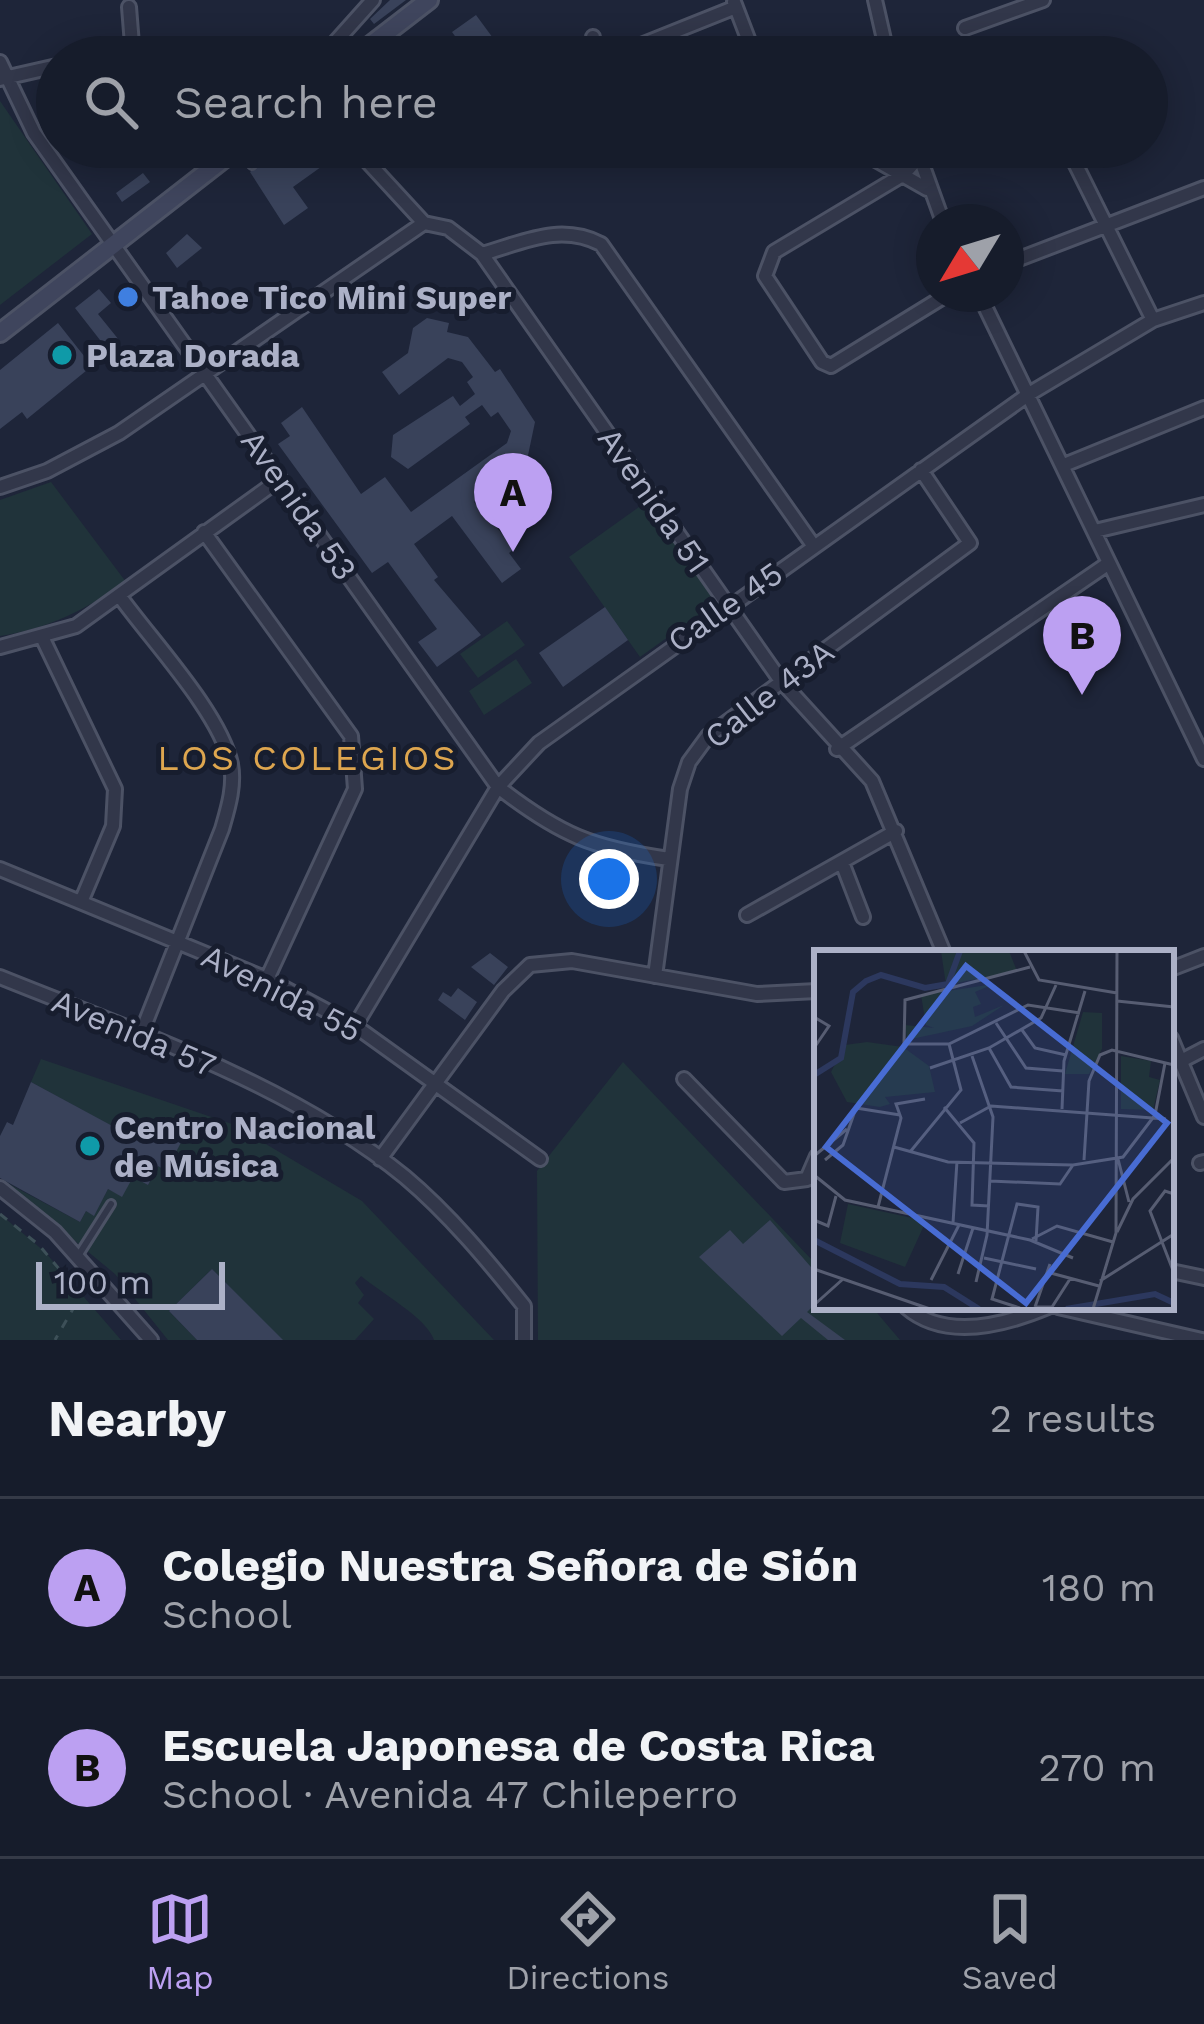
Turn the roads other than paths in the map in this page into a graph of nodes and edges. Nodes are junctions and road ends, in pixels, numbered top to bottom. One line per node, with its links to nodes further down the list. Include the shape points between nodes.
1 (373, 0): 10 (street)
2 (430, 0): 11 (main road)
3 (874, 0): 14 (street)
4 (1043, 0): 6 (street)
5 (735, 3): 12 (street); 13 (street)
6 (1005, 6): 8 (street)
7 (129, 7): 9 (street)
8 (965, 28)
9 (131, 36)
10 (341, 36)
11 (383, 36)
12 (659, 36)
13 (747, 36)
14 (883, 36)
15 (36, 68): 16 (street)
16 (2, 72): 17 (street, Avenida 53)
17 (36, 136)
18 (60, 168): 31 (street, Avenida 53)
19 (212, 168): 31 (main road)
20 (373, 168): 29 (street, Avenida 51)
21 (893, 168): 25 (street)
22 (908, 168): 25 (street)
23 (922, 168): 27 (street)
24 (1077, 168): 30 (street)
25 (904, 174): 27 (street); 35 (street, via 768,261 765,275 831,366)
26 (1204, 188): 30 (street)
27 (927, 189): 28 (street)
28 (934, 204)
29 (424, 223): 32 (street, Avenida 51, via 448,229); 39 (street)
30 (1104, 224): 33 (street); 37 (street)
31 (115, 244): 38 (main road); 39 (street, Avenida 53)
32 (482, 254): 49 (street, via 558,232 585,236 612,255); 52 (street, Avenida 51)
33 (1024, 257)
34 (1204, 303): 37 (street, Calle 45)
35 (919, 312)
36 (988, 312): 40 (street)
37 (1153, 320): 40 (street, Calle 45)
38 (0, 333)
39 (206, 373): 44 (street, Avenida 53); 45 (street, via 78,457)
40 (1029, 394): 42 (street); 43 (street, Calle 45)
41 (1204, 407): 42 (street)
42 (1064, 465): 47 (street)
43 (921, 470): 49 (street, Calle 45); 55 (street, Calle 43A, via 970,543)
44 (280, 479): 48 (street); 58 (street, Avenida 53)
45 (0, 487)
46 (1204, 505): 47 (street)
47 (1095, 531): 50 (street)
48 (204, 532): 51 (street); 72 (street, via 351,736 357,763 355,788)
49 (813, 544): 52 (street, Calle 45)
50 (1109, 563): 56 (street); 57 (street)
51 (121, 598): 53 (street); 66 (street, via 217,730 231,764 232,798)
52 (729, 607): 55 (street, Avenida 51); 58 (street, Calle 45, via 587,705)
53 (43, 638): 54 (street); 63 (street, via 108,770 116,810)
54 (0, 646)
55 (782, 681): 56 (street, Avenida 51); 60 (street, Calle 43A, via 708,736 689,762)
56 (837, 749): 59 (street, Avenida 51, via 872,782)
57 (1204, 759)
58 (498, 787): 60 (street, Avenida 53, via 562,835); 74 (street, Calle 45)
59 (896, 831): 61 (street); 67 (street, Avenida 51)
60 (670, 859): 70 (street, Calle 43A)
61 (843, 865): 64 (street); 65 (street)
62 (0, 869): 63 (street, Avenida 55)
63 (81, 902): 66 (street, Avenida 55)
64 (747, 915)
65 (863, 917)
66 (178, 941): 72 (street, Avenida 55); 75 (street)
67 (943, 950)
68 (1204, 956): 69 (street)
69 (1174, 968)
70 (655, 976): 73 (street, via 757,994); 80 (street, via 572,961 530,964)
71 (0, 977): 75 (street, Avenida 57)
72 (267, 979): 74 (street, Avenida 55)
73 (814, 991)
74 (355, 1026): 80 (street, Avenida 55)
75 (141, 1034): 82 (street, Avenida 57, via 226,1071)
76 (1174, 1045): 78 (street)
77 (1204, 1049): 78 (street)
78 (1181, 1061): 81 (street)
79 (684, 1079): 84 (street, via 784,1182 803,1182)
80 (439, 1082): 82 (street); 83 (street, Avenida 55)
81 (1204, 1117)
82 (380, 1159): 94 (street, Avenida 57, via 427,1196 502,1279 524,1306)
83 (539, 1159)
84 (814, 1162)
85 (0, 1188): 87 (street)
86 (111, 1204): 87 (lane)
87 (78, 1256): 95 (street)
88 (1174, 1272): 89 (street)
89 (1204, 1278)
90 (910, 1310): 93 (street, via 946,1336 973,1337)
91 (1040, 1310): 93 (street)
92 (1071, 1310): 97 (street)
93 (1013, 1321): 96 (street)
94 (526, 1334)
95 (152, 1340)
96 (1018, 1340)
97 (1202, 1340)

